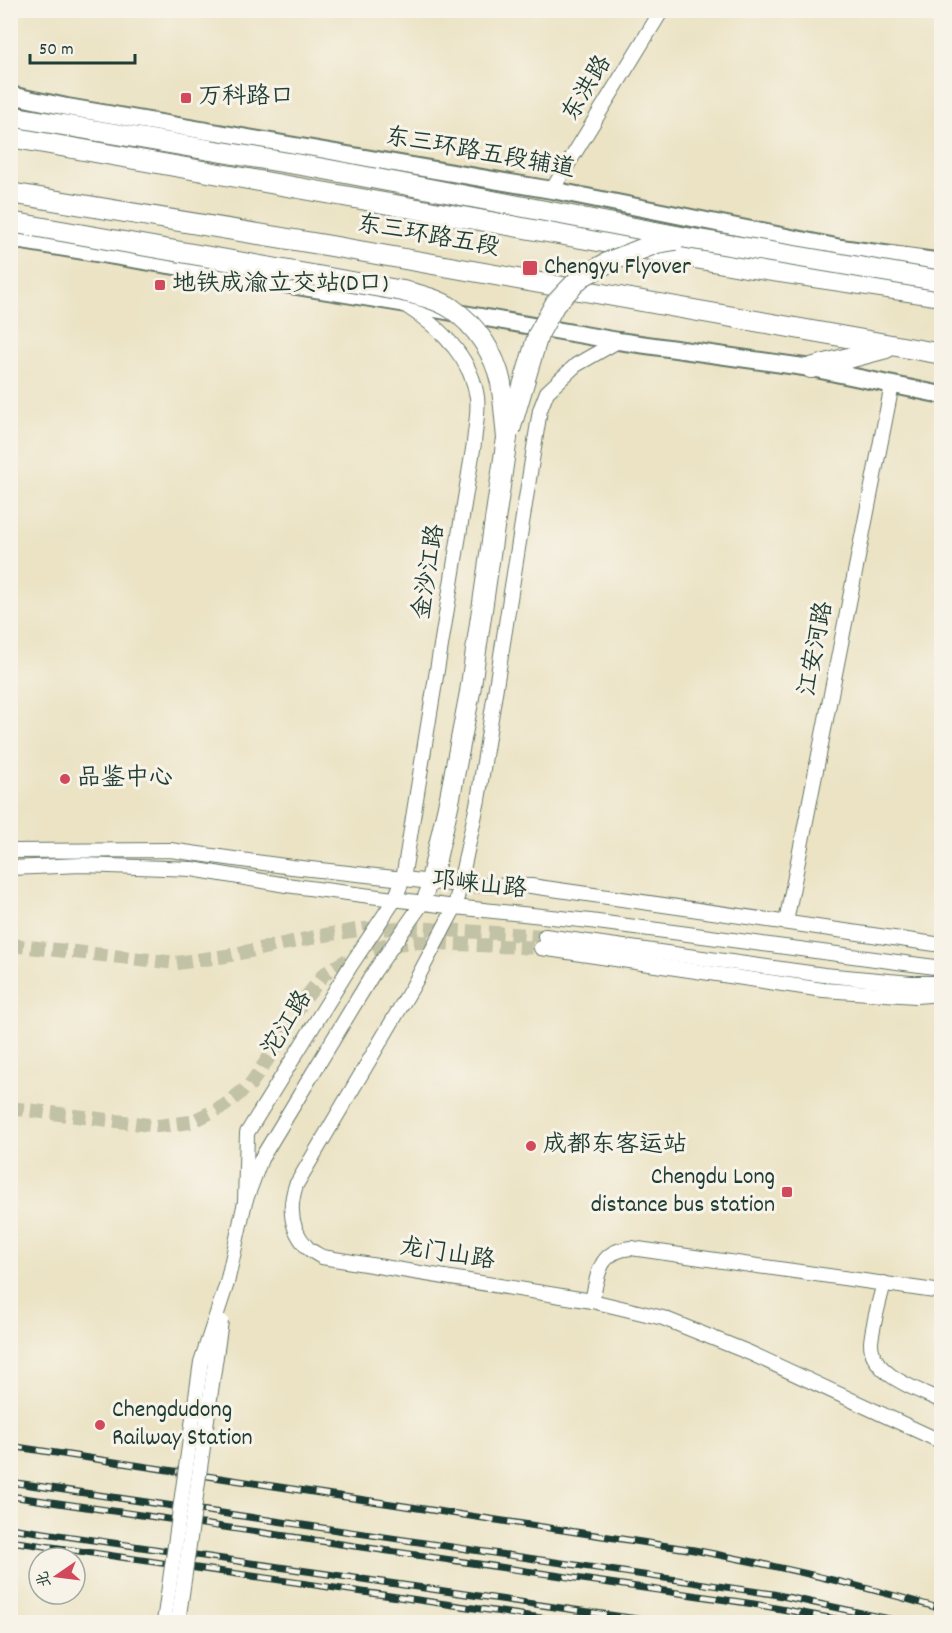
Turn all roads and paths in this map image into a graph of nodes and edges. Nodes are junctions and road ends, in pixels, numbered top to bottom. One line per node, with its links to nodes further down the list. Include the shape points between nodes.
1 (662, 10): 5 (street, 东洪路)
2 (10, 95): 5 (main road, 东三环路五段辅道)
3 (10, 116): 8 (highway, bridge, via 320,168)
4 (10, 137): 12 (highway, 东三环路五段, via 746,267)
5 (552, 190): 10 (main road, 东三环路五段辅道, via 842,248)
6 (10, 193): 15 (highway, 东三环路五段)
7 (10, 222): 20 (highway, bridge, via 403,291 442,303 466,321 486,344 501,383)
8 (687, 238): 11 (highway, bridge); 20 (highway, bridge, via 657,243 611,261 581,277 555,304 538,334)
9 (10, 239): 13 (main road)
10 (942, 262)
11 (942, 281)
12 (942, 297)
13 (401, 303): 14 (main road); 23 (street, 金沙江路, via 428,319 444,335 466,363 477,398 474,443)
14 (618, 341): 17 (main road); 25 (street, via 576,365 547,392 540,410 478,800)
15 (894, 346): 16 (highway, 东三环路五段); 17 (highway)
16 (942, 354)
17 (810, 368): 18 (main road)
18 (892, 385): 19 (main road); 29 (street, 江安河路)
19 (942, 395)
20 (507, 438): 24 (highway, via 470,692)
21 (10, 851): 23 (street, 邛崃山路, via 170,850)
22 (10, 868): 26 (street, 邛崃山路, via 82,865 192,870)
23 (403, 879): 24 (street, 邛崃山路); 26 (street, 沱江路)
24 (431, 882): 25 (street, 邛崃山路); 27 (street)
25 (460, 885): 28 (street); 29 (street, 邛崃山路, via 531,886)
26 (395, 899): 27 (street, 邛崃山路); 34 (street, 沱江路, via 247,1133)
27 (423, 902): 28 (street, 邛崃山路); 34 (street, via 374,972 261,1159)
28 (455, 907): 31 (street, 邛崃山路); 38 (street, 龙门山路, via 296,1185 292,1218 306,1247 322,1257)
29 (786, 922): 30 (street, 邛崃山路)
30 (942, 945)
31 (942, 968)
32 (942, 983): 33 (street, via 824,975 543,942 823,990)
33 (942, 994)
34 (245, 1202): 35 (street)
35 (227, 1283): 41 (street, bridge, via 201,1362); 42 (street, bridge)
36 (884, 1283): 37 (street); 38 (street, via 630,1248 610,1253 603,1262); 39 (street, via 871,1343 873,1355 885,1373)
37 (942, 1292)
38 (592, 1301): 40 (street, 龙门山路, via 663,1318 739,1348)
39 (942, 1401)
40 (942, 1442)
41 (164, 1623)
42 (178, 1623)

